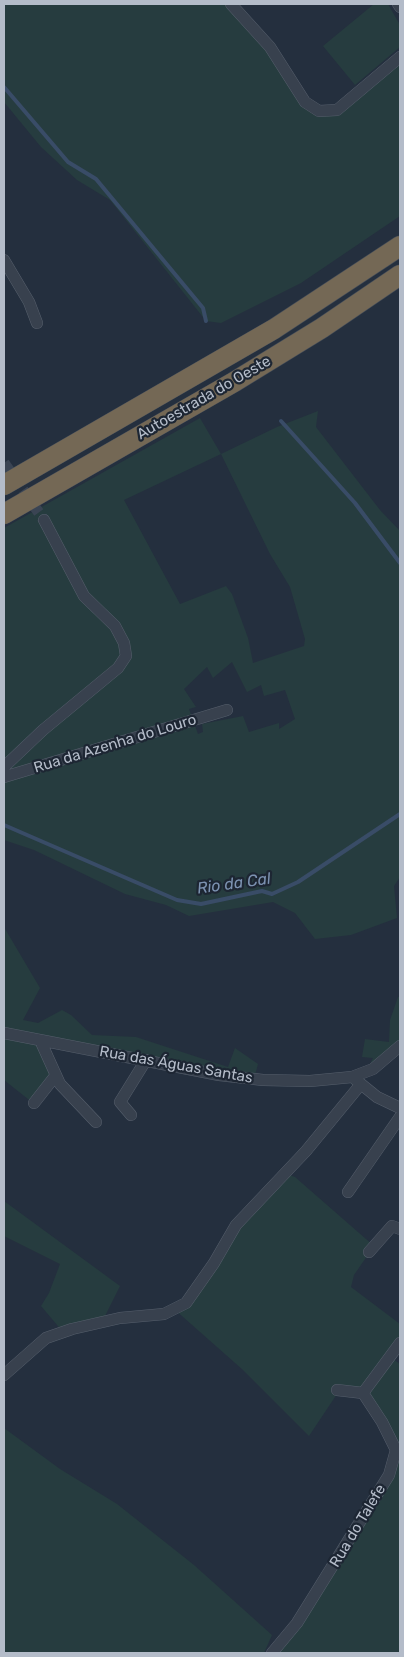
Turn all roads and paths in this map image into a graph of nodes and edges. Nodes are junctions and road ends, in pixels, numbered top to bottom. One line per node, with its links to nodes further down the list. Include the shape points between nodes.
1 (231, 4): 4 (street, via 270,47 305,102 319,111 337,110)
2 (398, 4): 3 (street)
3 (400, 7)
4 (400, 57)
5 (400, 246): 9 (highway, Autoestrada do Oeste, via 274,329)
6 (4, 260): 8 (street, via 29,302)
7 (400, 275): 12 (highway, Autoestrada do Oeste, via 234,382)
8 (37, 323)
9 (54, 456): 10 (highway); 11 (highway, Autoestrada do Oeste)
10 (4, 473)
11 (4, 485)
12 (4, 514)
13 (44, 520): 15 (street, via 84,596 115,626 124,643 126,656 118,668 42,730)
14 (227, 710): 16 (street, Rua da Azenha do Louro)
15 (4, 767)
16 (4, 777)
17 (4, 1033): 18 (street, Rua das Águas Santas)
18 (40, 1040): 20 (street, Rua das Águas Santas); 21 (street)
19 (400, 1046): 22 (street, Rua das Águas Santas)
20 (146, 1060): 22 (street, Rua das Águas Santas, via 263,1080); 25 (street, via 120,1102)
21 (56, 1075): 23 (street); 27 (street, via 60,1084)
22 (357, 1081): 24 (street); 32 (street, via 306,1151 236,1225 186,1303 164,1314 120,1318 46,1338)
23 (34, 1103)
24 (400, 1108)
25 (131, 1115)
26 (400, 1117): 28 (street)
27 (96, 1122)
28 (348, 1192)
29 (400, 1230): 30 (street, via 392,1226)
30 (368, 1252)
31 (400, 1343): 34 (street)
32 (4, 1375)
33 (337, 1390): 34 (street)
34 (363, 1393): 35 (street, Rua do Talefe, via 396,1450 389,1475 297,1623)
35 (272, 1653)

